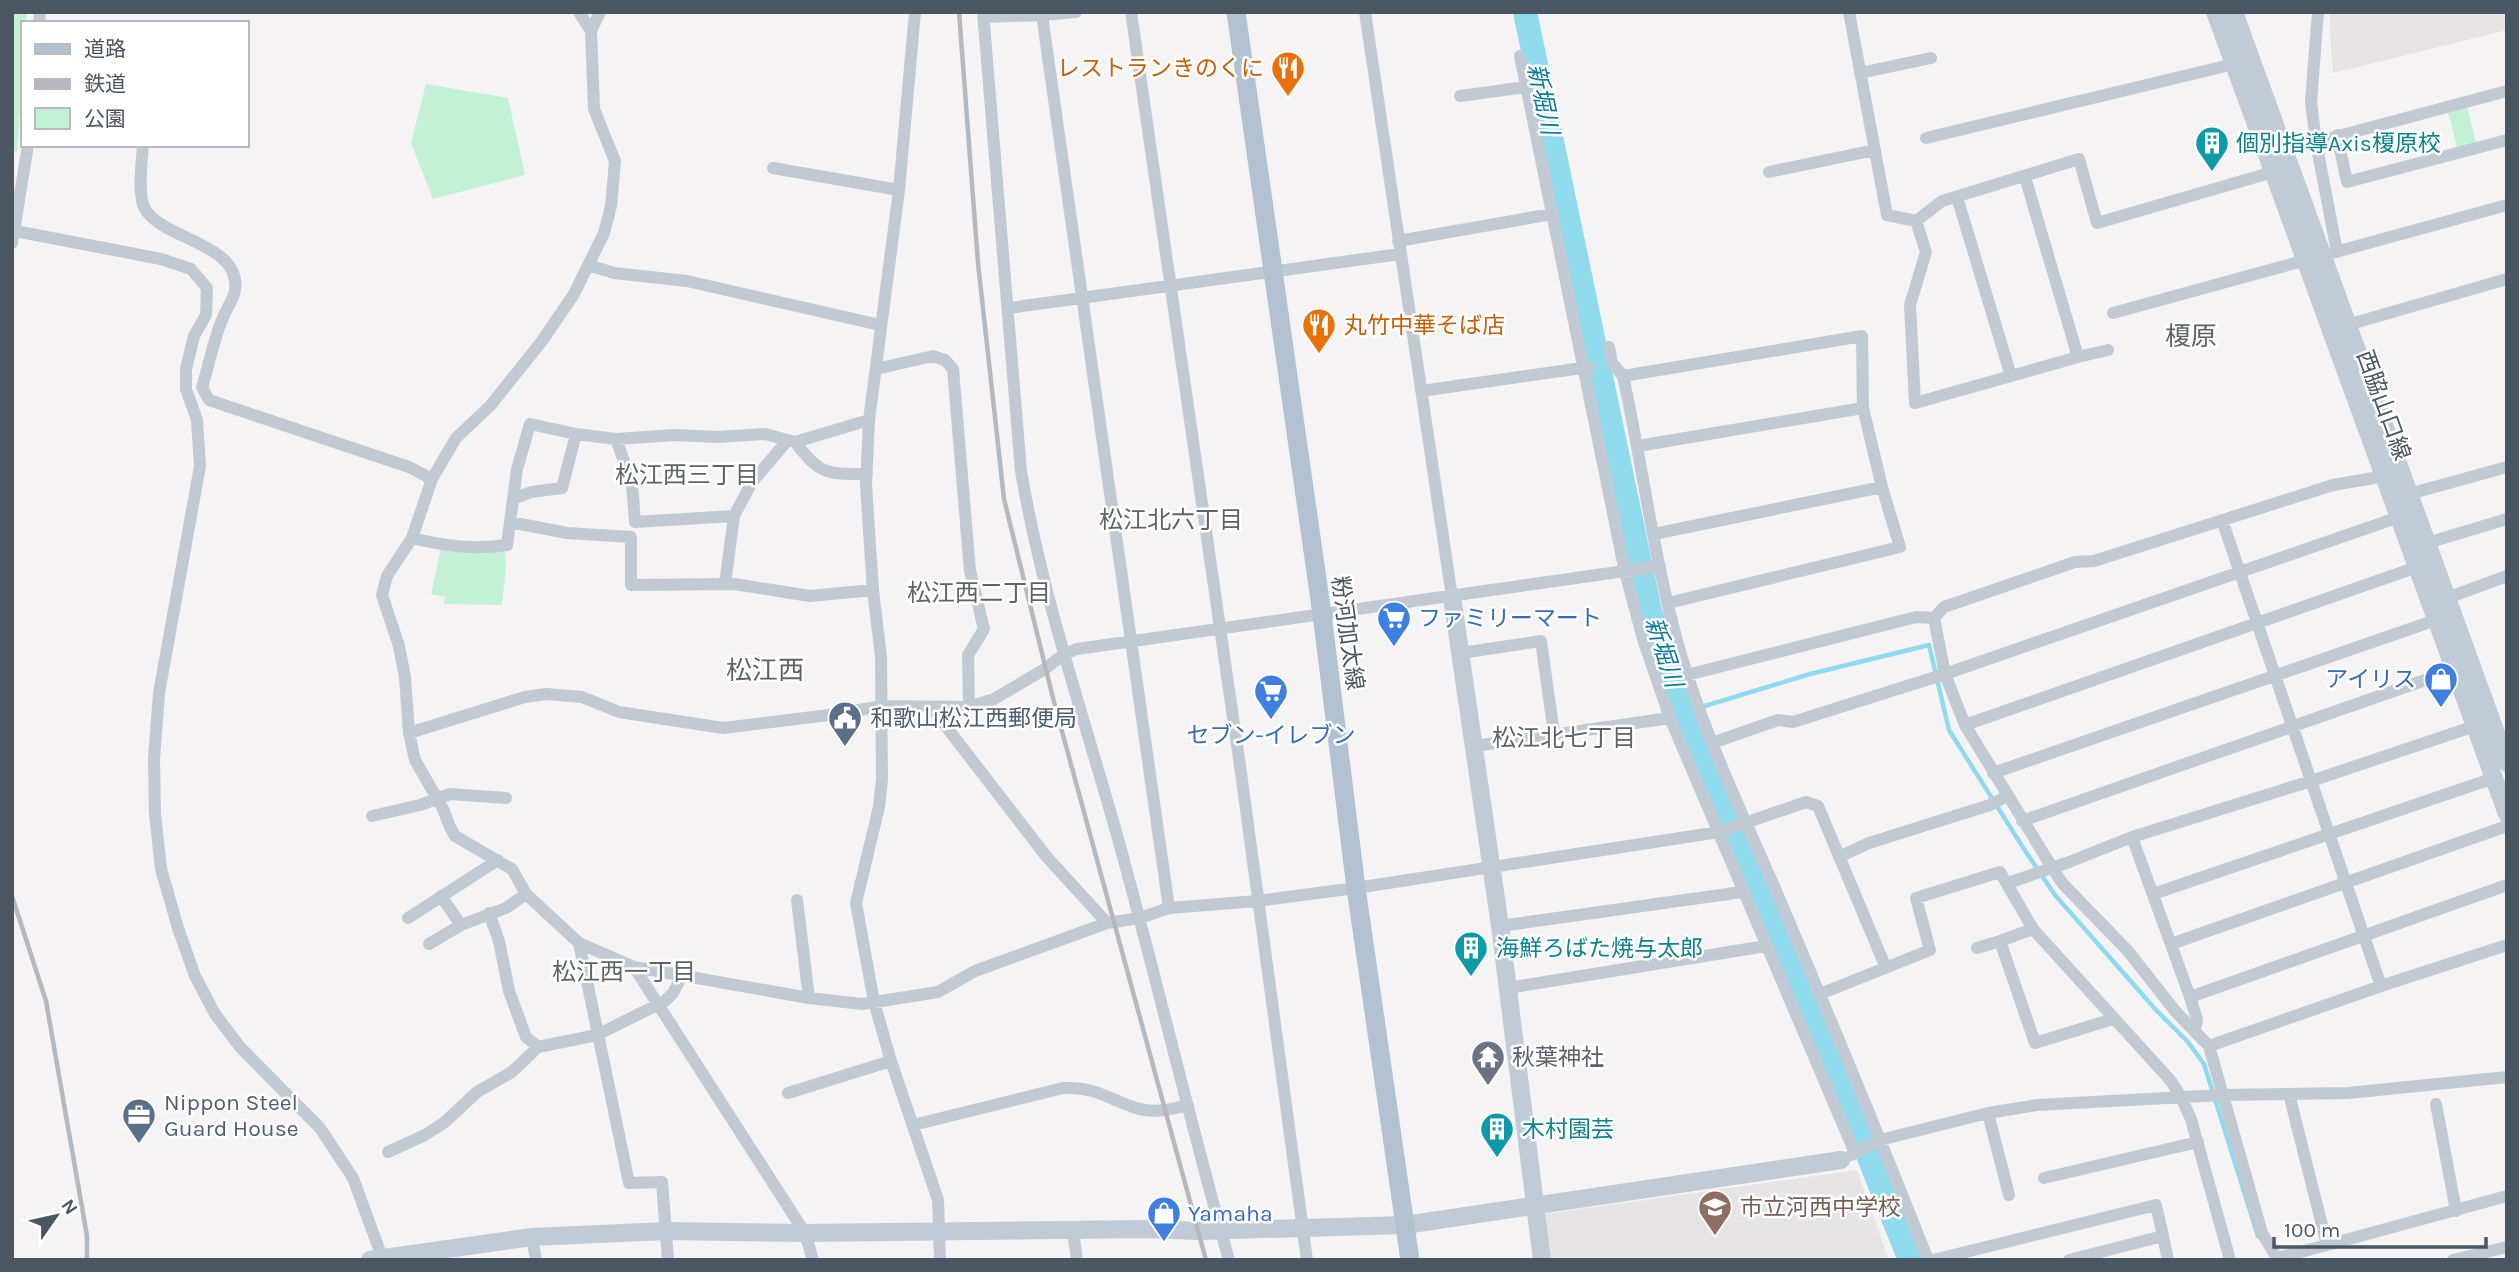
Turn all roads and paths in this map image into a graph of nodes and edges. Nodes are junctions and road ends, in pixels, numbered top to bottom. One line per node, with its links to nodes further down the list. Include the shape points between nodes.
1 (579, 12): 14 (street)
2 (600, 12): 14 (street)
3 (915, 12): 34 (street)
4 (1076, 12): 13 (street)
5 (1131, 12): 45 (street)
6 (1236, 12): 43 (main road, 粉河加太線)
7 (1364, 12): 40 (street)
8 (1849, 12): 18 (street)
9 (2215, 12): 17 (street, 西脇山口線)
10 (2234, 12): 31 (street, 西脇山口線)
11 (2318, 12): 25 (street, via 2311,102)
12 (983, 15): 13 (street); 47 (street)
13 (1042, 15): 46 (street)
14 (591, 31): 42 (street, via 594,109 615,162 611,206)
15 (1520, 56): 19 (street)
16 (1931, 58): 18 (street)
17 (2234, 64): 23 (street); 31 (street, 西脇山口線)
18 (1860, 73): 28 (street)
19 (1526, 87): 21 (street); 37 (street)
20 (2507, 90): 22 (street)
21 (1460, 96)
22 (2337, 135): 24 (street, via 2347,182); 25 (street)
23 (1926, 138)
24 (2507, 140)
25 (2316, 142): 41 (street)
26 (27, 147): 29 (street)
27 (143, 147): 50 (street, via 144,207 154,220 210,250 233,272 235,290)
28 (1875, 150): 32 (street); 38 (street, via 1887,215)
29 (19, 163): 39 (street)
30 (773, 168): 34 (street)
31 (2282, 169): 33 (street, via 2097,223 2079,159); 41 (street, 西脇山口線)
32 (1769, 172)
33 (2025, 177): 35 (street); 55 (street)
34 (899, 190): 51 (street)
35 (1956, 197): 38 (street, via 1942,201); 59 (street)
36 (2507, 205): 41 (street)
37 (1552, 214): 40 (street); 56 (street)
38 (1916, 220): 59 (street, via 1926,252 1910,305 1915,403)
39 (14, 237): 49 (street, via 161,260 191,269 206,288)
40 (1399, 247): 43 (street); 60 (street)
41 (2321, 256): 48 (street); 52 (street, 西脇山口線); 69 (street, 西脇山口線)
42 (589, 265): 51 (street, via 614,273 687,281); 70 (street, via 542,341 490,406 456,438)
43 (1272, 272): 45 (street); 92 (main road, 粉河加太線)
44 (2507, 279): 52 (street)
45 (1169, 286): 46 (street); 96 (street)
46 (1082, 298): 47 (street); 97 (street)
47 (1009, 308): 99 (street, via 1021,471)
48 (2113, 313)
49 (206, 315): 50 (street); 205 (street, via 194,336 186,369 186,389 197,420 200,466 159,693 154,759 161,869 195,975 215,1014 240,1047 320,1128 353,1178)
50 (221, 321): 70 (street, via 202,387 209,400)
51 (880, 325): 57 (street)
52 (2347, 325): 69 (street, 西脇山口線)
53 (1609, 347): 58 (street, via 1610,363)
54 (2108, 350): 55 (street)
55 (2078, 357): 59 (street)
56 (1587, 368): 60 (street); 84 (street)
57 (876, 369): 62 (street); 106 (street, via 933,356 953,369 970,571 984,629 968,655)
58 (1623, 376): 61 (street, via 1862,336); 66 (street)
59 (2011, 376)
60 (1421, 391): 89 (street)
61 (1863, 408): 66 (street); 71 (street)
62 (869, 420): 65 (street); 68 (street)
63 (576, 434): 64 (street); 73 (street, via 562,488); 73 (street, via 530,424)
64 (616, 439): 65 (street, via 765,434); 74 (street, via 632,484 635,522)
65 (791, 441): 68 (street, via 810,462 830,474); 74 (street, via 752,482)
66 (1638, 446): 79 (street)
67 (2507, 467): 72 (street)
68 (867, 474): 88 (street)
69 (2392, 475): 72 (street, 西脇山口線); 75 (street, 西脇山口線); 77 (street, via 2333,485)
70 (432, 479): 80 (street)
71 (1882, 486): 79 (street); 91 (street, via 1900,547)
72 (2409, 494): 81 (street, 西脇山口線)
73 (513, 499): 78 (street)
74 (734, 516): 87 (street)
75 (2399, 517): 83 (street, 西脇山口線); 85 (street)
76 (2507, 519): 81 (street)
77 (2222, 520): 85 (street); 93 (street, via 1957,602)
78 (510, 522): 80 (street, via 507,545 448,547); 87 (street, via 567,533 631,537 631,585)
79 (1654, 534): 82 (street)
80 (412, 538): 111 (street, via 387,576 382,595 399,646)
81 (2427, 543): 90 (street, 西脇山口線)
82 (1656, 567): 84 (street); 91 (street)
83 (2417, 567): 94 (street, 西脇山口線); 95 (street)
84 (1629, 572): 89 (street); 107 (street, via 1643,639)
85 (2240, 572): 95 (street); 101 (street)
86 (2507, 576): 90 (street)
87 (726, 584): 88 (street, via 810,596)
88 (873, 590): 104 (street)
89 (1452, 597): 92 (street); 98 (street)
90 (2447, 598): 108 (street, 西脇山口線)
91 (1668, 603): 102 (street)
92 (1322, 614): 96 (street); 137 (main road, 粉河加太線)
93 (1934, 618): 101 (street); 102 (street, via 1916,617)
94 (2436, 620): 100 (street, 西脇山口線); 103 (street)
95 (2257, 623): 103 (street); 109 (street)
96 (1219, 629): 97 (street); 143 (street)
97 (1130, 641): 99 (street); 144 (street)
98 (1461, 653): 112 (street, via 1541,641); 114 (street)
99 (1064, 654): 106 (street, via 994,699); 147 (street)
100 (2455, 670): 108 (street, 西脇山口線); 110 (street)
101 (1945, 674): 109 (street); 113 (street)
102 (1687, 675): 113 (street)
103 (2275, 676): 110 (street); 116 (street)
104 (883, 706): 105 (street); 111 (street, via 723,728 619,712 583,696 546,694); 168 (street, via 878,807 856,903)
105 (931, 707): 106 (street); 148 (street, via 1046,856)
106 (968, 707)
107 (1670, 719): 112 (street); 127 (street)
108 (2483, 723): 115 (street, 西脇山口線); 117 (street, 西脇山口線); 118 (street)
109 (1965, 725): 116 (street)
110 (2292, 726): 118 (street); 124 (street)
111 (409, 733): 120 (street, via 415,760)
112 (1554, 734): 114 (street)
113 (1712, 743): 125 (street)
114 (1474, 746): 132 (street)
115 (2505, 752)
116 (1993, 773): 119 (street)
117 (2494, 778): 122 (street, 西脇山口線); 128 (street)
118 (2311, 781): 128 (street); 129 (street)
119 (2007, 796): 124 (street); 130 (street)
120 (437, 798): 121 (street, via 450,794); 123 (street); 131 (street, via 456,836)
121 (506, 799)
122 (2507, 814)
123 (372, 816)
124 (2022, 821): 133 (street)
125 (1745, 824): 127 (street); 130 (street, via 1806,802 1818,806); 165 (street)
126 (2507, 827): 135 (street)
127 (1719, 832): 132 (street); 138 (street)
128 (2329, 834): 135 (street); 140 (street)
129 (2132, 836): 133 (street); 140 (street)
130 (1839, 857): 161 (street)
131 (498, 860): 139 (street, via 512,869); 141 (street)
132 (1492, 867): 137 (street); 150 (street)
133 (2053, 869): 134 (street); 171 (street)
134 (2008, 883): 151 (street); 161 (street, via 2000,872 1916,898 1930,950)
135 (2345, 883): 152 (street); 156 (street)
136 (2507, 885): 152 (street)
137 (1356, 888): 143 (street); 194 (main road, 粉河加太線)
138 (1742, 892): 150 (street); 158 (street)
139 (526, 894): 145 (street); 154 (street)
140 (2153, 894): 156 (street)
141 (441, 896): 146 (street); 149 (street)
142 (797, 900): 167 (street)
143 (1257, 901): 144 (street); 195 (street)
144 (1169, 908): 147 (street)
145 (489, 913): 149 (street); 174 (street, via 509,991 526,1037)
146 (408, 918)
147 (1140, 918): 148 (street); 182 (street)
148 (1107, 923): 168 (street, via 975,971 938,992)
149 (461, 925): 155 (street)
150 (1500, 926): 164 (street)
151 (2033, 929): 153 (street); 170 (street)
152 (2363, 936): 163 (street); 166 (street)
153 (2000, 941): 159 (street); 170 (street, via 2035,1043)
154 (579, 943): 160 (street); 172 (street)
155 (429, 944)
156 (2171, 944): 166 (street)
157 (2507, 945): 163 (street)
158 (1766, 946): 164 (street); 188 (street)
159 (1977, 948)
160 (634, 967): 162 (street); 169 (street)
161 (1886, 968): 165 (street)
162 (682, 976): 167 (street); 169 (street, via 673,993)
163 (2381, 986): 173 (street)
164 (1508, 988): 192 (street)
165 (1820, 994): 185 (street)
166 (2190, 996): 171 (street, via 2197,1019)
167 (809, 998): 168 (street)
168 (874, 1002): 175 (street)
169 (658, 1005): 172 (street); 200 (street)
170 (2113, 1019): 180 (street)
171 (2194, 1030): 173 (street)
172 (597, 1035): 174 (street); 197 (street, via 629,1183 662,1182)
173 (2209, 1046): 179 (street)
174 (538, 1047): 187 (street, via 445,1122)
175 (891, 1061): 177 (street); 184 (street)
176 (2507, 1077): 178 (street, via 2348,1093)
177 (788, 1093)
178 (2289, 1094): 179 (street); 203 (street)
179 (2222, 1095): 180 (street); 206 (street, via 2262,1233)
180 (2181, 1097): 183 (street, via 2036,1105); 186 (street)
181 (2436, 1104): 193 (street)
182 (1188, 1105): 184 (street, via 1154,1111 1084,1088 1063,1088); 196 (street)
183 (1988, 1114): 185 (street); 190 (street)
184 (913, 1125): 198 (street, via 938,1200)
185 (1880, 1140): 188 (street); 216 (street)
186 (2198, 1142): 189 (street); 220 (street)
187 (388, 1152)
188 (1848, 1157): 192 (street)
189 (2044, 1178)
190 (2009, 1195)
191 (2507, 1196): 193 (street)
192 (1534, 1205): 194 (street); 215 (street)
193 (2456, 1211): 203 (street)
194 (1405, 1225): 195 (street); 214 (main road, 粉河加太線)
195 (1302, 1227): 196 (street); 213 (street)
196 (1221, 1230): 199 (street); 212 (street)
197 (667, 1231): 200 (street); 202 (street); 208 (street)
198 (941, 1231): 199 (street); 200 (street); 210 (street)
199 (1073, 1231): 211 (street)
200 (805, 1233): 209 (street)
201 (2163, 1236): 217 (street, via 2156,1205); 218 (street); 219 (street)
202 (532, 1237): 205 (street); 207 (street)
203 (2327, 1245): 206 (street)
204 (2507, 1247): 221 (street)
205 (376, 1258)
206 (2278, 1259)
207 (536, 1260)
208 (668, 1260)
209 (813, 1260)
210 (940, 1260)
211 (1077, 1260)
212 (1229, 1260)
213 (1307, 1260)
214 (1410, 1260)
215 (1542, 1260)
216 (1928, 1260)
217 (1933, 1260)
218 (2069, 1260)
219 (2168, 1260)
220 (2230, 1260)
221 (2453, 1260)

